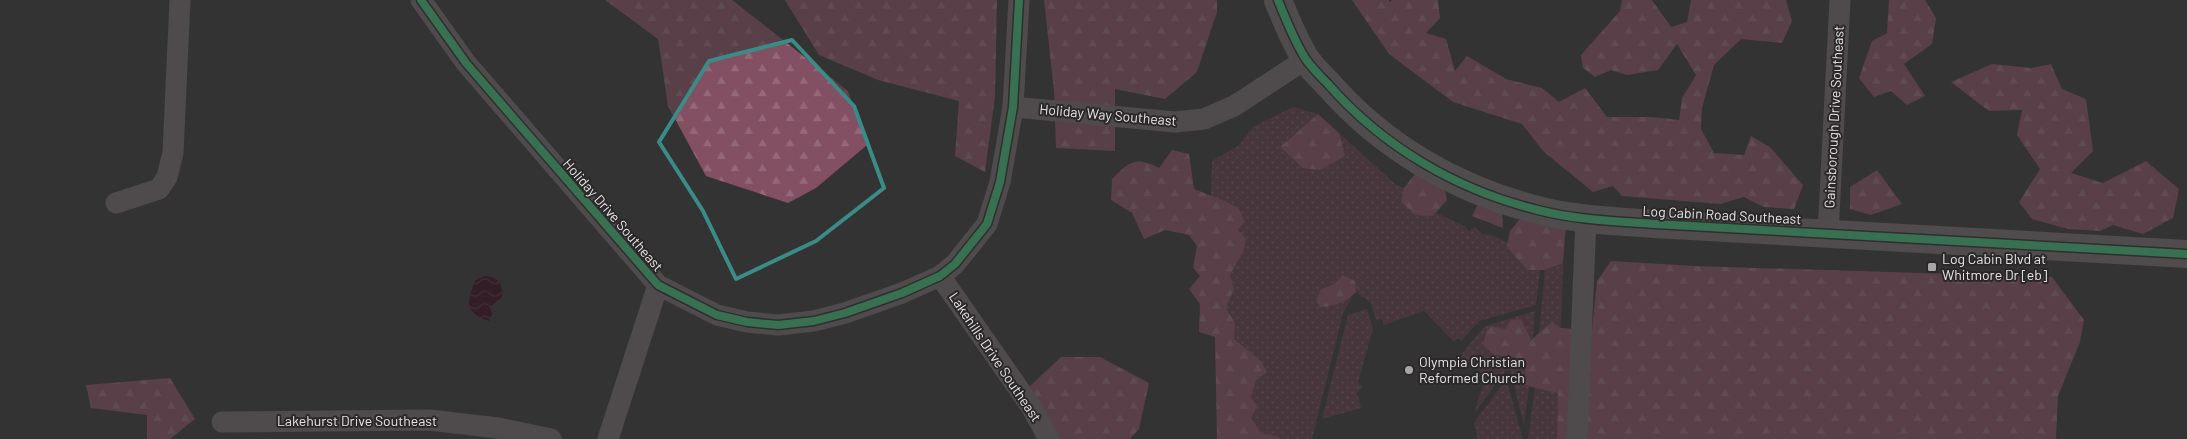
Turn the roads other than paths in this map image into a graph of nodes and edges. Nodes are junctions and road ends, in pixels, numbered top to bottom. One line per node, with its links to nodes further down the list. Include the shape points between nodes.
1 (180, 0): 8 (street, via 173,152 167,178 159,188)
2 (421, 0): 13 (street, Holiday Drive Southeast, via 466,64)
3 (1019, 0): 7 (street, Holiday Drive Southeast)
4 (1278, 0): 6 (street, Log Cabin Road Southeast)
5 (1840, 0): 10 (street, Gainsborough Drive Southeast)
6 (1306, 59): 7 (street, Holiday Way Southeast, via 1234,106 1204,119 1176,122); 9 (street, Log Cabin Road Southeast, via 1342,100 1379,133 1435,171 1487,194 1539,210)
7 (1013, 107): 12 (street, Holiday Drive Southeast, via 1000,182 987,224 955,264)
8 (116, 203)
9 (1586, 219): 10 (street, Log Cabin Road Southeast); 18 (street)
10 (1828, 234): 11 (street, Log Cabin Road Southeast)
11 (2187, 254)
12 (940, 276): 13 (street, Holiday Drive Southeast, via 845,313 778,326 717,315); 17 (street, Lakehills Drive Southeast, via 1032,408)
13 (658, 285): 16 (street)
14 (222, 422): 15 (street, Lakehurst Drive Southeast, via 429,420 498,428)
15 (551, 439)
16 (608, 439)
17 (1049, 439)
18 (1577, 439)

